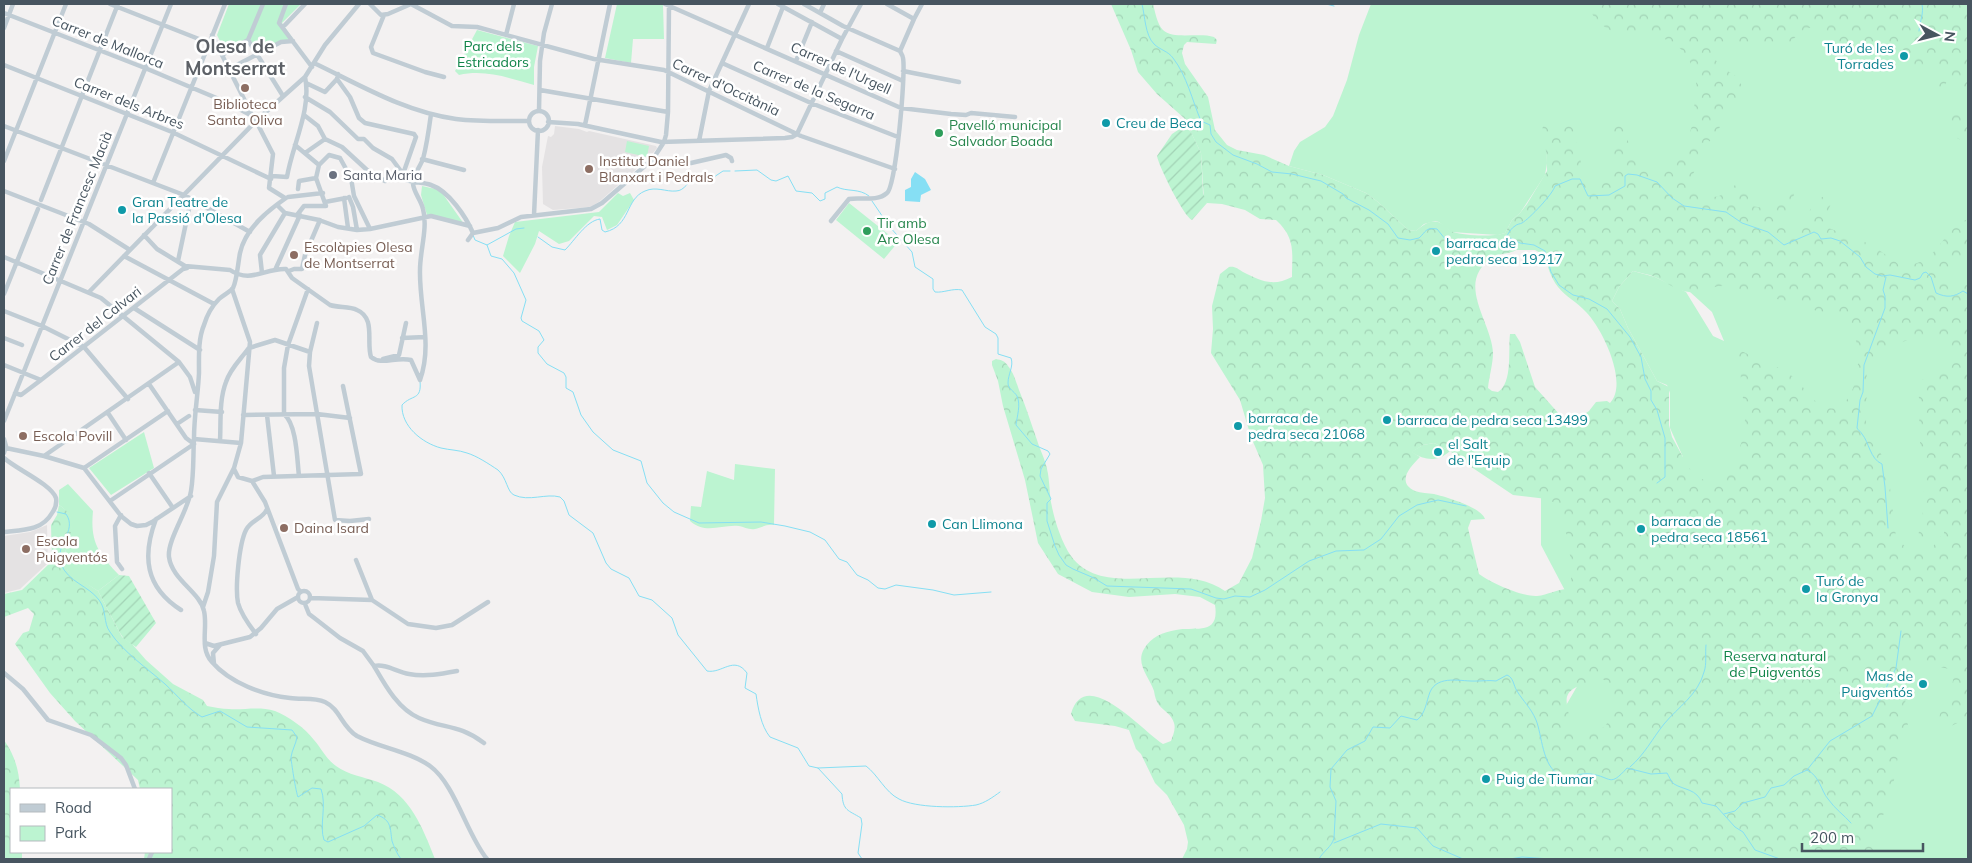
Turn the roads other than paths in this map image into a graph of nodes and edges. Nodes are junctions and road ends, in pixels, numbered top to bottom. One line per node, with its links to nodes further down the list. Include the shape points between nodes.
1 (13, 4): 26 (street)
2 (66, 4): 34 (street)
3 (110, 4): 23 (street)
4 (171, 4): 30 (street, Carrer de Francesc Macià)
5 (225, 4): 35 (street)
6 (263, 4): 39 (street)
7 (286, 4): 40 (street, via 279,23)
8 (305, 4): 31 (street)
9 (359, 4): 52 (street)
10 (370, 4): 27 (street, via 378,14)
11 (411, 4): 27 (street); 36 (street, Carrer d'Occitània, via 452,26 472,26)
12 (514, 4): 36 (street)
13 (552, 4): 42 (street)
14 (610, 4): 49 (street)
15 (668, 4): 37 (street, Carrer de l'Urgell); 56 (street)
16 (747, 4): 37 (street)
17 (778, 4): 24 (street)
18 (804, 4): 25 (street)
19 (824, 4): 25 (street)
20 (861, 4): 33 (street)
21 (887, 4): 28 (street)
22 (922, 4): 28 (street)
23 (118, 5): 30 (street); 44 (street)
24 (783, 7): 29 (street); 43 (street)
25 (820, 13): 33 (street)
26 (6, 14): 32 (street); 34 (street, Carrer de Mallorca)
27 (384, 15): 61 (street, via 371,47 373,53)
28 (914, 19): 46 (street)
29 (812, 22): 38 (street); 50 (street)
30 (163, 25): 41 (street); 54 (street, Carrer de Francesc Macià)
31 (285, 25)
32 (4, 28)
33 (848, 28): 38 (street); 46 (street)
34 (55, 33): 44 (street, Carrer de Mallorca); 62 (street)
35 (212, 35): 41 (street); 47 (street)
36 (506, 35): 42 (street, Carrer d'Occitània)
37 (734, 35): 43 (street, Carrer de l'Urgell); 51 (street)
38 (842, 39): 45 (street)
39 (248, 40): 47 (street); 48 (street)
40 (293, 41): 48 (street, via 280,42); 52 (street)
41 (209, 43): 66 (street)
42 (542, 45): 49 (street, Carrer d'Occitània); 67 (street)
43 (767, 48): 50 (street, Carrer de l'Urgell)
44 (100, 50): 54 (street, Carrer de Mallorca); 69 (street)
45 (836, 51): 58 (street); 63 (street)
46 (900, 51): 57 (street)
47 (222, 55): 55 (street)
48 (257, 55): 55 (street); 70 (street)
49 (599, 60): 56 (street, Carrer d'Occitània); 72 (street)
50 (796, 61): 58 (street, Carrer de l'Urgell)
51 (722, 63): 68 (street); 73 (street, Carrer de la Segarra)
52 (313, 65): 59 (street); 60 (street)
53 (4, 66): 62 (street, Carrer dels Arbres)
54 (145, 68): 66 (street, Carrer de Mallorca); 77 (street, Carrer de Francesc Macià)
55 (229, 69): 81 (street)
56 (668, 71): 68 (street, Carrer d'Occitània); 76 (street)
57 (903, 71): 63 (street); 64 (street)
58 (825, 74): 73 (street); 74 (street, Carrer de l'Urgell)
59 (305, 77): 65 (street); 70 (street)
60 (338, 77): 65 (street, via 325,92); 78 (street); 108 (street, via 359,118 365,123 413,133 415,136)
61 (444, 77)
62 (36, 78): 69 (street, Carrer dels Arbres); 86 (street)
63 (902, 81): 74 (street)
64 (959, 82)
65 (306, 83): 71 (street)
66 (190, 87): 81 (street, Carrer de Mallorca); 88 (street)
67 (540, 90): 72 (street); 75 (street)
68 (709, 91): 89 (street, Carrer d'Occitània); 92 (street)
69 (81, 96): 77 (street, Carrer dels Arbres); 95 (street)
70 (283, 96): 81 (street)
71 (305, 96): 79 (street); 108 (street, via 330,112 358,138 393,160)
72 (591, 99): 76 (street); 84 (street)
73 (811, 103): 89 (street); 90 (street, Carrer de la Segarra)
74 (901, 108): 80 (street, Carrer de l'Urgell); 90 (street)
75 (539, 111): 82 (street, via 531,115); 83 (street, via 546,114)
76 (668, 112): 93 (street)
77 (127, 114): 88 (street, Carrer dels Arbres); 105 (street, Carrer de Francesc Macià)
78 (431, 114): 82 (street, via 467,120); 100 (street)
79 (304, 115): 91 (street, via 318,126); 94 (street)
80 (1015, 117)
81 (256, 119): 98 (street); 109 (street, via 273,154)
82 (529, 121): 87 (street, via 532,128)
83 (548, 122): 84 (street); 87 (street, via 545,128)
84 (585, 125): 93 (street)
85 (4, 126): 86 (street)
86 (16, 130): 95 (street); 102 (street)
87 (538, 130): 128 (street)
88 (172, 132): 98 (street, Carrer dels Arbres); 113 (street)
89 (797, 134): 92 (street, via 785,138); 106 (street, Carrer d'Occitània)
90 (898, 137): 106 (street)
91 (325, 139): 96 (street); 97 (street)
92 (699, 141): 93 (street)
93 (664, 142): 103 (street)
94 (294, 145): 97 (street); 109 (street, via 286,177)
95 (60, 148): 105 (street); 121 (street)
96 (345, 150): 99 (street); 111 (street)
97 (305, 153): 104 (street)
98 (223, 155): 109 (street, Carrer dels Arbres); 117 (street)
99 (340, 158): 104 (street, via 329,155); 118 (street, via 351,178)
100 (422, 159): 107 (street); 112 (street)
101 (732, 161): 103 (street, via 726,155 691,163)
102 (4, 162)
103 (650, 162): 128 (street, via 591,209)
104 (319, 165): 110 (street)
105 (106, 166): 113 (street); 132 (street, Carrer de Francesc Macià)
106 (895, 169): 131 (street, via 888,192 867,199 849,199)
107 (464, 170)
108 (403, 174): 112 (street, via 405,180)
109 (271, 177): 119 (street, via 269,188)
110 (316, 178): 115 (street, via 298,181); 116 (street)
111 (385, 181)
112 (413, 182): 129 (street); 133 (street, via 440,190 463,213)
113 (153, 183): 117 (street)
114 (4, 191): 132 (street)
115 (299, 193): 116 (street); 119 (street); 124 (street)
116 (323, 194): 122 (street)
117 (184, 195): 120 (street); 139 (street)
118 (349, 197): 122 (street); 134 (street); 135 (street); 136 (street)
119 (287, 198): 123 (street)
120 (190, 199): 137 (street); 144 (street)
121 (40, 200)
122 (325, 202): 124 (street, via 326,206)
123 (277, 205): 126 (street); 137 (street, via 258,220)
124 (304, 206): 127 (street)
125 (38, 209): 145 (street)
126 (285, 213): 127 (street); 149 (street, via 260,255)
127 (298, 215): 130 (street); 147 (street)
128 (534, 215): 138 (street)
129 (424, 216): 133 (street); 135 (street); 164 (street, via 420,277)
130 (320, 220): 134 (street); 148 (street, via 302,269)
131 (831, 221)
132 (84, 223): 141 (street); 151 (street, Carrer de Francesc Macià)
133 (470, 226): 138 (street)
134 (348, 228): 136 (street)
135 (370, 229): 136 (street)
136 (357, 230)
137 (250, 232): 150 (street, via 241,247)
138 (473, 233): 140 (street)
139 (144, 236): 141 (street); 144 (street, via 157,249)
140 (468, 240)
141 (130, 250): 142 (street)
142 (124, 256): 152 (street); 155 (street)
143 (4, 258): 145 (street)
144 (178, 261): 146 (street)
145 (16, 262): 151 (street); 156 (street)
146 (189, 268): 150 (street, via 230,270); 152 (street, Carrer del Calvari)
147 (276, 268): 148 (street); 149 (street)
148 (289, 271): 153 (street, via 292,278)
149 (262, 273): 150 (street, via 251,277)
150 (235, 274): 154 (street)
151 (61, 281): 155 (street); 163 (street, Carrer de Francesc Macià)
152 (168, 281): 157 (street); 158 (street, Carrer del Calvari)
153 (308, 288): 168 (street); 173 (street, via 336,308 357,310 364,315 368,320 371,357)
154 (232, 289): 157 (street); 170 (street, via 250,342)
155 (89, 292): 160 (street)
156 (4, 294)
157 (214, 304): 171 (street, via 202,328)
158 (134, 308): 160 (street, Carrer del Calvari); 171 (street)
159 (4, 311): 163 (street)
160 (123, 317): 169 (street, Carrer del Calvari); 174 (street)
161 (317, 323): 172 (street)
162 (406, 323): 166 (street)
163 (42, 326): 169 (street); 179 (street, Carrer de Francesc Macià)
164 (426, 337): 166 (street); 173 (street, via 426,360 420,380 411,360)
165 (4, 338): 167 (street)
166 (402, 338): 173 (street, via 399,354)
167 (22, 344)
168 (288, 345): 170 (street, via 274,340); 172 (street); 191 (street, via 284,368)
169 (84, 347): 181 (street, Carrer del Calvari); 186 (street)
170 (249, 348): 175 (street); 177 (street)
171 (200, 350): 178 (street)
172 (310, 352): 192 (street, via 309,366)
173 (380, 361)
174 (180, 362): 180 (street); 182 (street)
175 (238, 362): 177 (street); 188 (street, via 226,381)
176 (4, 365): 179 (street)
177 (247, 368): 193 (street)
178 (199, 372): 180 (street); 185 (street)
179 (23, 373): 181 (street); 184 (street, Carrer de Francesc Macià)
180 (190, 377): 185 (street)
181 (41, 380): 184 (street, Carrer del Calvari, via 21,395)
182 (149, 384): 186 (street); 187 (street)
183 (343, 386): 196 (street)
184 (15, 393): 195 (street, Carrer de Francesc Macià)
185 (196, 396): 190 (street)
186 (128, 399): 189 (street)
187 (168, 411): 197 (street); 199 (street)
188 (222, 412): 190 (street); 201 (street)
189 (108, 413): 199 (street); 204 (street)
190 (192, 413): 197 (street); 200 (street)
191 (284, 414): 192 (street); 194 (street); 211 (street, via 288,417 295,440)
192 (317, 414): 196 (street); 209 (street)
193 (243, 415): 194 (street); 202 (street)
194 (267, 415): 210 (street)
195 (4, 418)
196 (350, 418): 209 (street, via 361,474)
197 (177, 424): 200 (street, via 189,442)
198 (4, 439): 203 (street)
199 (126, 440): 206 (street)
200 (194, 441): 201 (street); 208 (street); 215 (street)
201 (220, 441): 202 (street)
202 (242, 443): 207 (street)
203 (5, 450): 204 (street)
204 (44, 456): 206 (street)
205 (4, 458): 225 (street, via 47,487 55,496 56,504 43,524)
206 (84, 468): 216 (street)
207 (234, 468): 212 (street); 213 (street)
208 (149, 473): 216 (street); 217 (street)
209 (328, 475): 211 (street); 223 (street, via 335,520)
210 (274, 476): 211 (street); 214 (street, via 260,477)
211 (299, 476)
212 (238, 477): 213 (street); 214 (street)
213 (227, 480): 234 (street, via 217,502 214,556)
214 (252, 482): 218 (street)
215 (191, 496): 217 (street); 219 (street)
216 (110, 501): 220 (street)
217 (172, 509): 219 (street, via 183,506); 222 (street)
218 (267, 509): 221 (street); 224 (street)
219 (187, 510): 234 (street, via 172,541 169,557 176,573)
220 (120, 515): 222 (street, via 137,526); 227 (street, via 115,526 117,562)
221 (258, 518): 224 (street); 236 (street, via 244,533 238,570 238,603)
222 (156, 519): 235 (street, via 148,544 149,570 168,601)
223 (369, 519)
224 (272, 522): 228 (street)
225 (4, 532)
226 (356, 560): 231 (street)
227 (122, 569)
228 (301, 592): 229 (street); 230 (street, via 309,593)
229 (298, 598): 233 (street); 236 (street, via 272,613)
230 (311, 598): 231 (street); 233 (street)
231 (372, 600): 232 (street, via 408,624 436,628 452,625)
232 (488, 602)
233 (305, 604): 240 (street, via 313,618 363,651)
234 (203, 607): 237 (street, via 206,624)
235 (181, 610)
236 (256, 634): 238 (street)
237 (204, 643): 238 (street, via 210,646); 239 (street)
238 (222, 644): 239 (street, via 213,653)
239 (214, 664): 245 (street, via 238,681 268,694 326,702 336,710 345,727 357,736 432,768)
240 (374, 666): 241 (street, via 380,664 398,672 420,675); 243 (street, via 394,698 409,712 420,719 463,730)
241 (457, 671)
242 (4, 673): 244 (street, via 23,689 48,720 91,735 120,758)
243 (484, 743)
244 (135, 788)
245 (487, 859)

